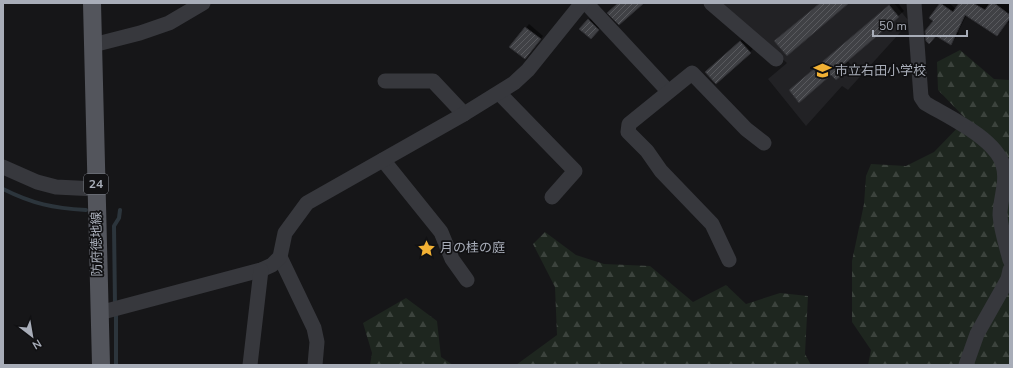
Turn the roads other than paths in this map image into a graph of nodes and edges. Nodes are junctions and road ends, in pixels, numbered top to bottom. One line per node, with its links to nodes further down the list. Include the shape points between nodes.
1 (92, 3): 7 (main road, 防府徳地線 / 24)
2 (203, 3): 7 (street, via 169,23)
3 (582, 3): 11 (street, via 528,70)
4 (586, 3): 10 (street)
5 (711, 3): 8 (street)
6 (914, 3): 20 (street, via 920,97 925,103 982,138 998,156 1003,166 1001,220)
7 (93, 45): 16 (main road, 防府徳地線 / 24)
8 (776, 60)
9 (385, 81): 12 (street, via 433,81)
10 (668, 92): 13 (street, via 692,73 746,129); 19 (street, via 629,124 628,132 712,224)
11 (500, 93): 12 (street); 17 (street, via 575,171)
12 (464, 114): 14 (street)
13 (764, 143)
14 (383, 160): 18 (street, via 307,203 285,233); 23 (street, via 441,232 452,259)
15 (3, 167): 16 (street, via 37,182 56,187)
16 (96, 189): 24 (main road, 防府徳地線 / 24)
17 (552, 197)
18 (280, 257): 21 (street, via 272,265); 27 (street, via 314,328 317,342)
19 (729, 260)
20 (1010, 260)
21 (261, 270): 24 (street); 26 (street)
22 (1010, 270): 28 (street, via 1008,279 977,334)
23 (467, 280)
24 (99, 313): 25 (main road, 防府徳地線 / 24)
25 (100, 365)
26 (250, 365)
27 (315, 365)
28 (966, 365)

